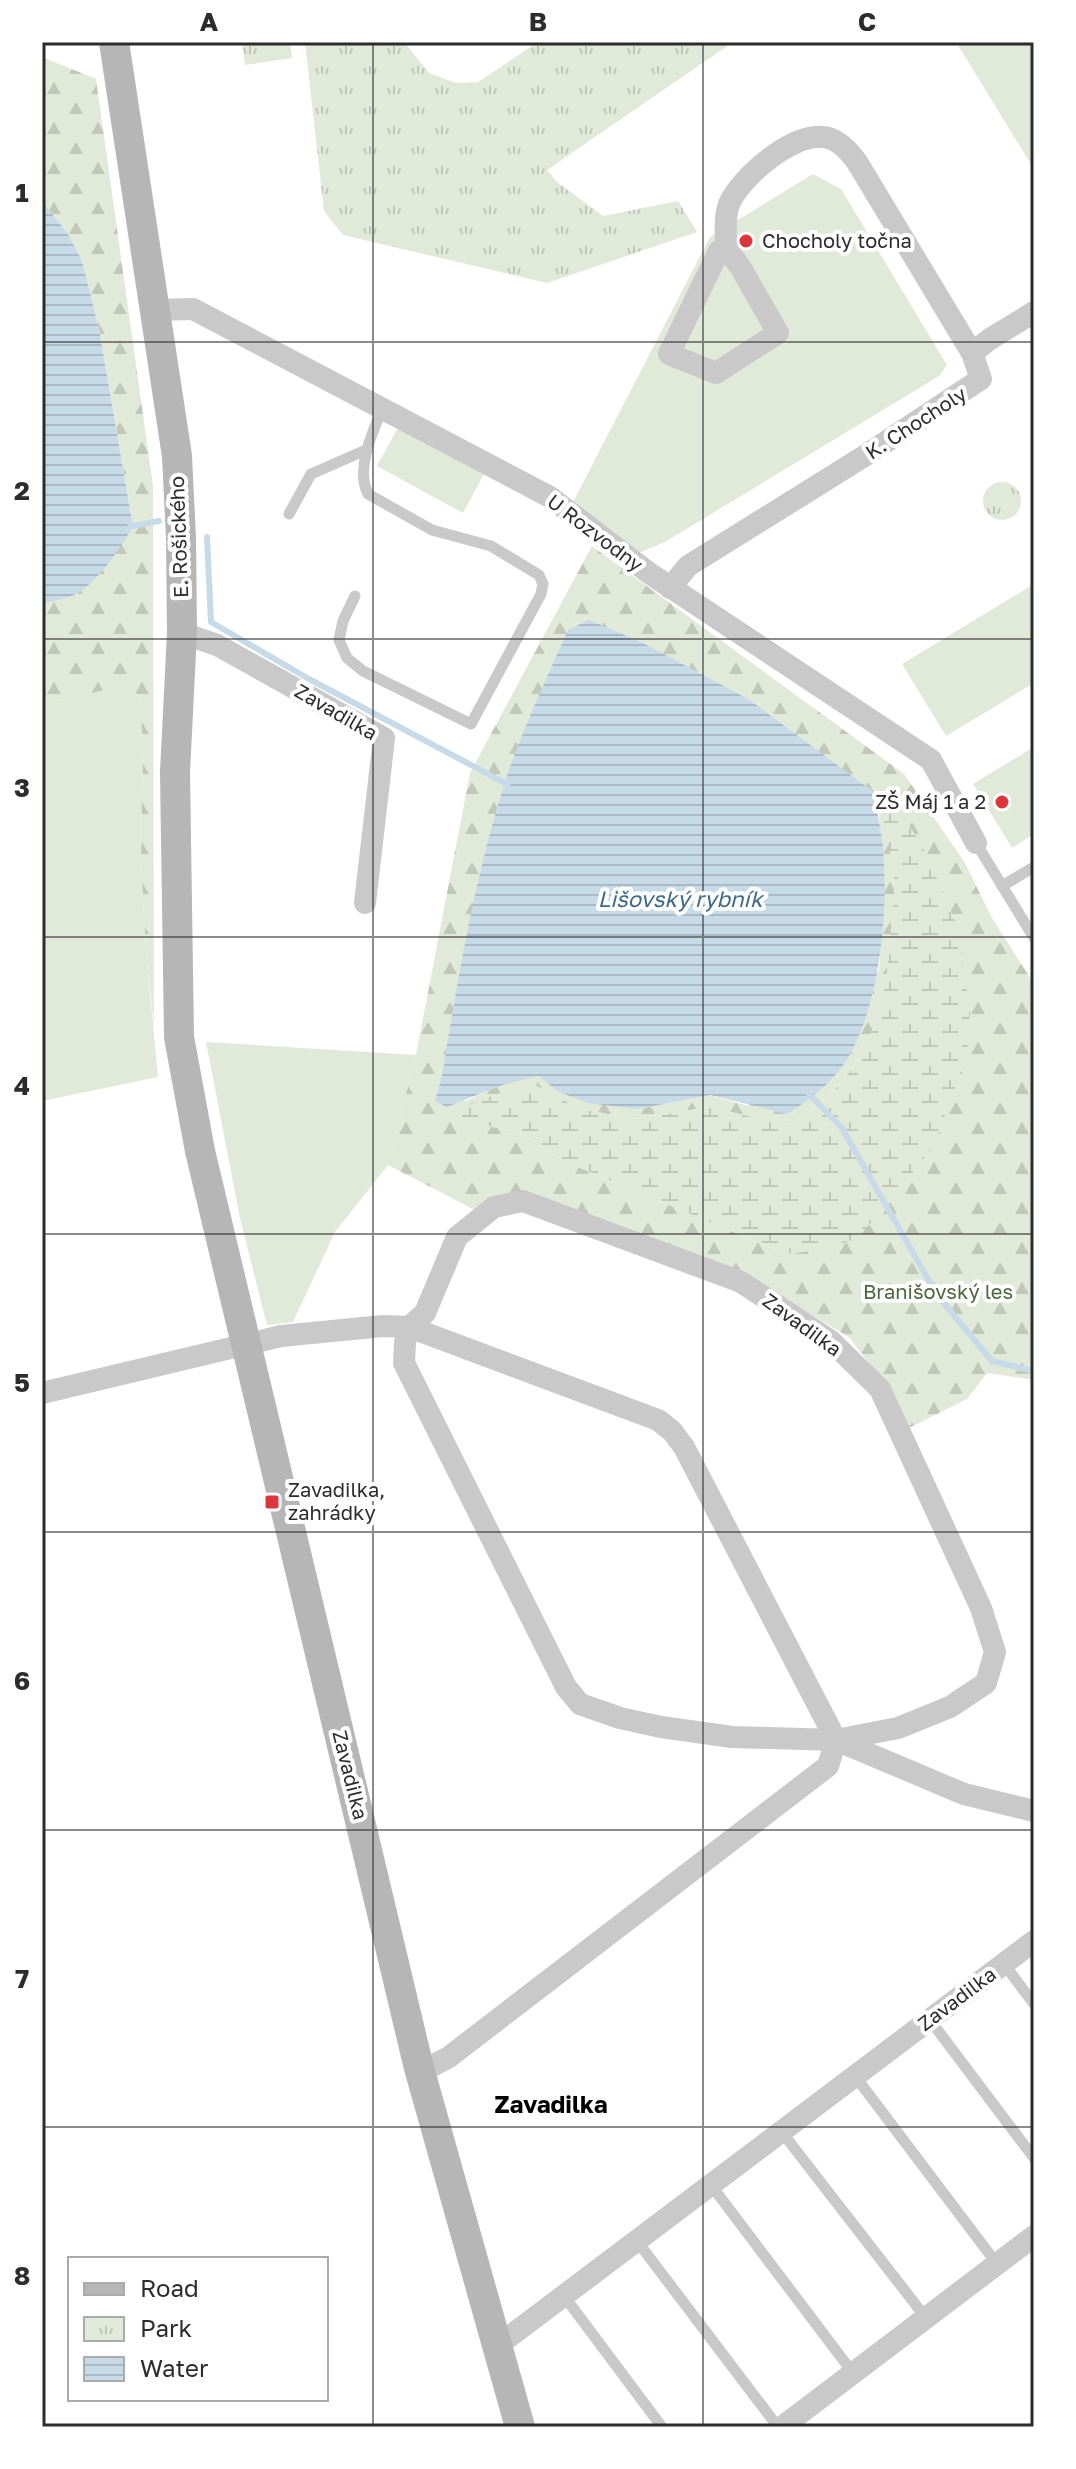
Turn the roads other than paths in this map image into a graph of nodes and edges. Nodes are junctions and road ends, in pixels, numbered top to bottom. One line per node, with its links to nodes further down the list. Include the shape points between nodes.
1 (114, 42): 3 (street, E. Rošického)
2 (726, 248): 2 (street, via 719,251 669,354 716,373 778,333); 5 (street, via 729,206 748,177 785,149 825,137 857,162)
3 (155, 310): 6 (street, U Rozvodny, via 193,309); 11 (street, E. Rošického, via 177,456)
4 (1034, 312): 5 (street)
5 (972, 353): 9 (street, K. Chocholy, via 981,379 688,566)
6 (383, 407): 7 (lane); 9 (street, U Rozvodny, via 550,497)
7 (366, 450): 8 (lane, via 311,474); 10 (lane, via 368,494 432,530 491,546 539,575 543,584 471,724 347,658 339,640)
8 (289, 514)
9 (670, 588): 12 (street, U Rozvodny, via 931,760)
10 (355, 596)
11 (182, 633): 15 (street, Zavadilka, via 217,645 384,738); 17 (street, E. Rošického, via 175,772)
12 (976, 843): 14 (lane)
13 (1034, 867): 14 (lane)
14 (1002, 886): 16 (lane)
15 (365, 903)
16 (1034, 938)
17 (179, 1037): 19 (street, Zavadilka)
18 (409, 1327): 19 (street, via 281,1336); 21 (street, via 658,1420 672,1431); 21 (street, Zavadilka, via 404,1363 566,1687 580,1704 661,1727 732,1737); 21 (street, Zavadilka, via 425,1313 457,1237 494,1207 523,1201 741,1282 831,1341 880,1389 981,1608 995,1652 986,1683 950,1707 898,1728)
19 (245, 1344): 20 (street); 27 (street, Zavadilka)
20 (42, 1393)
21 (836, 1740): 22 (street, Zavadilka, via 964,1794); 27 (street, via 828,1766 449,2057)
22 (1034, 1811)
23 (1034, 1941): 24 (street, Zavadilka)
24 (1004, 1964): 25 (lane); 26 (street, Zavadilka)
25 (1034, 2004)
26 (930, 2020): 28 (street, Zavadilka); 30 (lane)
27 (419, 2068): 37 (street, Zavadilka)
28 (855, 2076): 29 (street, Zavadilka); 34 (lane)
29 (781, 2131): 31 (street, Zavadilka); 36 (lane)
30 (1034, 2158)
31 (711, 2185): 33 (street, Zavadilka); 38 (lane)
32 (1034, 2236): 34 (street)
33 (637, 2241): 35 (street, Zavadilka); 41 (lane)
34 (997, 2264): 36 (street)
35 (564, 2296): 37 (street, Zavadilka); 40 (lane)
36 (926, 2318): 38 (street)
37 (496, 2345): 39 (street, Zavadilka)
38 (853, 2373): 41 (street)
39 (520, 2427)
40 (662, 2427)
41 (780, 2427)

